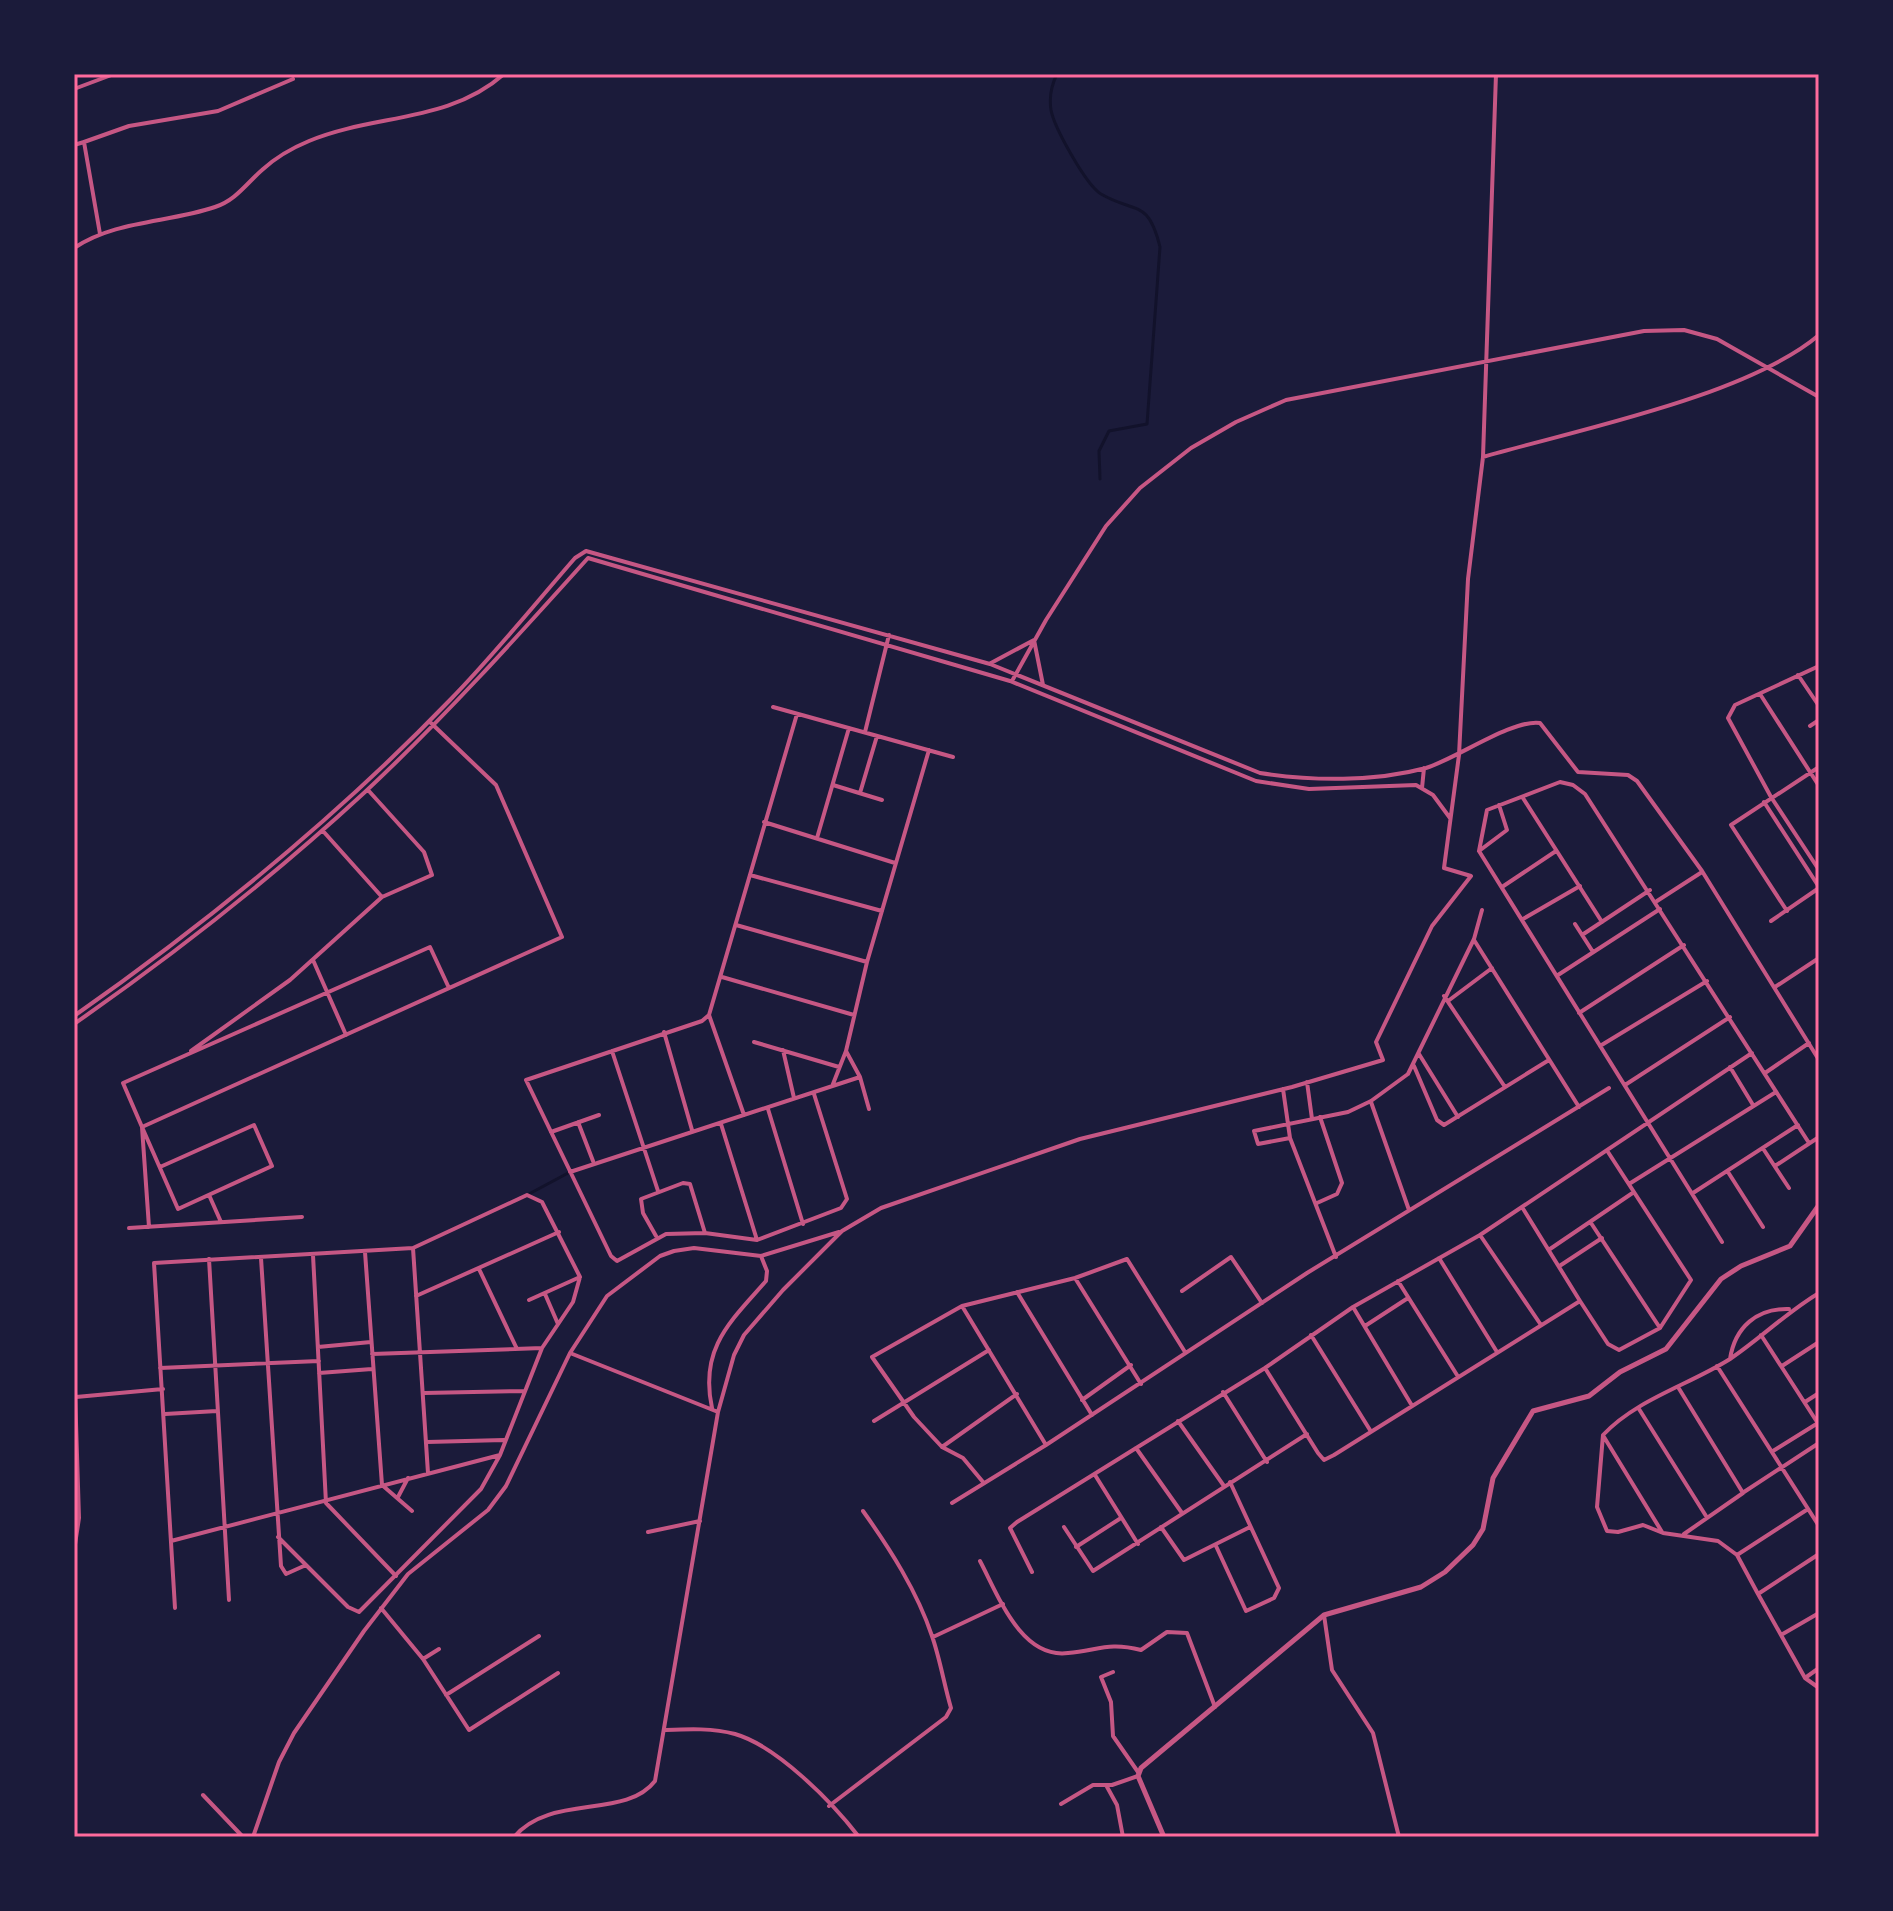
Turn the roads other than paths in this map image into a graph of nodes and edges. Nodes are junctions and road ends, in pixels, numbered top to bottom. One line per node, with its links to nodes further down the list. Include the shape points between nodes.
1 (114, 74): 5 (street)
2 (504, 74): 8 (street, via 485,88 420,116 308,141 272,161 240,193 216,207)
3 (1496, 74): 11 (street)
4 (293, 79): 6 (street, via 218,111 129,126)
5 (74, 89)
6 (84, 142): 7 (street); 8 (street)
7 (74, 145)
8 (100, 234): 9 (street)
9 (74, 248)
10 (1819, 335): 12 (street)
11 (1485, 360): 12 (street, via 1644,331 1684,330 1717,339); 14 (street); 18 (street, via 1286,400 1191,448 1140,488 1106,526)
12 (1767, 367): 13 (street); 14 (street, via 1687,399)
13 (1819, 397)
14 (1483, 457): 37 (street, via 1468,579)
15 (586, 551): 16 (street); 17 (street); 31 (street)
16 (588, 558): 19 (street); 31 (street)
17 (889, 635): 19 (street); 20 (street)
18 (1034, 640): 20 (street); 22 (street); 25 (street)
19 (887, 644): 24 (street); 34 (street)
20 (990, 664): 22 (street)
21 (1819, 666): 23 (street)
22 (1016, 674): 24 (street); 25 (street)
23 (1798, 675): 26 (street); 27 (street)
24 (1012, 681): 45 (street, via 1256,781 1309,789 1408,784)
25 (1043, 685): 40 (street, via 1260,773 1353,778)
26 (1759, 693): 41 (street); 47 (street, via 1735,705 1728,724)
27 (1819, 706)
28 (773, 707): 29 (street)
29 (797, 714): 33 (street); 53 (street)
30 (1819, 720): 32 (street)
31 (431, 723): 44 (street); 89 (street, via 496,785 562,937)
32 (1810, 726)
33 (849, 728): 34 (street); 42 (street)
34 (865, 732): 35 (street)
35 (877, 736): 36 (street); 46 (street)
36 (929, 750): 38 (street); 58 (street)
37 (1459, 755): 40 (street); 52 (street); 60 (street, via 1534,722 1578,772 1628,775)
38 (953, 757)
39 (1819, 767): 41 (street)
40 (1424, 768): 45 (street)
41 (1810, 772): 43 (street); 47 (street)
42 (833, 785): 46 (street); 55 (street)
43 (1819, 786)
44 (366, 787): 54 (street); 66 (street, via 424,852 432,875)
45 (1422, 788): 52 (street)
46 (860, 793): 49 (street)
47 (1771, 797): 50 (street); 59 (street)
48 (1523, 798): 51 (street); 57 (street); 65 (street, via 1560,782 1579,789)
49 (882, 800)
50 (1764, 802): 64 (street); 71 (street, via 1731,829)
51 (1499, 805): 56 (street, via 1486,812); 56 (street, via 1507,830)
52 (1450, 819): 116 (street, via 1444,868 1471,876 1432,926 1376,1042 1383,1060)
53 (764, 822): 55 (street); 61 (street)
54 (321, 828): 66 (street); 95 (street); 97 (street, via 140,978)
55 (817, 838): 58 (street)
56 (1479, 851): 63 (street)
57 (1556, 851): 62 (street); 63 (street)
58 (896, 863): 70 (street)
59 (1819, 870)
60 (1702, 871): 67 (street); 88 (street)
61 (750, 875): 70 (street); 76 (street)
62 (1580, 886): 72 (street); 74 (street)
63 (1502, 887): 72 (street)
64 (1819, 888): 71 (street)
65 (1650, 890): 67 (street); 74 (street)
66 (382, 897): 82 (street)
67 (1657, 901): 68 (street)
68 (1661, 909): 79 (street); 80 (street)
69 (1482, 910): 78 (street)
70 (882, 911): 83 (street)
71 (1787, 911): 73 (street)
72 (1523, 919): 85 (street)
73 (1771, 921)
74 (1602, 922): 77 (street)
75 (1575, 924): 77 (street)
76 (736, 925): 83 (street); 86 (street)
77 (1582, 935): 80 (street)
78 (1474, 939): 84 (street); 91 (street)
79 (1684, 945): 87 (street); 92 (street)
80 (1593, 952): 85 (street)
81 (1819, 958): 88 (street)
82 (313, 959): 90 (street); 108 (street)
83 (867, 962): 94 (street)
84 (1492, 968): 91 (street); 109 (street)
85 (1558, 975): 92 (street)
86 (721, 977): 93 (street); 94 (street)
87 (1707, 981): 96 (street); 102 (street)
88 (1775, 987): 101 (street)
89 (449, 988): 90 (street, via 430,947); 99 (street)
90 (327, 993): 99 (street); 108 (street)
91 (1446, 998): 107 (street); 119 (street)
92 (1579, 1013): 102 (street)
93 (709, 1015): 98 (street); 131 (street)
94 (854, 1015): 105 (street)
95 (74, 1016)
96 (1730, 1017): 106 (street); 118 (street)
97 (74, 1024)
98 (664, 1032): 104 (street); 141 (street)
99 (346, 1035): 140 (street)
100 (754, 1042): 103 (street)
101 (1809, 1043): 110 (street); 114 (street)
102 (1600, 1046): 118 (street)
103 (783, 1050): 112 (street); 124 (street)
104 (612, 1051): 142 (street, via 526,1080); 146 (street)
105 (846, 1051): 112 (street); 115 (street)
106 (1752, 1053): 113 (street); 114 (street)
107 (1419, 1054): 111 (street); 133 (street)
108 (184, 1057): 140 (street, via 123,1083)
109 (1549, 1060): 119 (street); 127 (street)
110 (1819, 1060)
111 (1414, 1066): 125 (street); 133 (street, via 1439,1124)
112 (839, 1067): 117 (street)
113 (1730, 1067): 126 (street); 136 (street)
114 (1765, 1073): 122 (street)
115 (860, 1077): 117 (street); 129 (street)
116 (1307, 1082): 121 (street); 134 (street)
117 (833, 1084): 123 (street)
118 (1625, 1085): 136 (street)
119 (1505, 1087): 133 (street)
120 (1609, 1088): 127 (street)
121 (1283, 1089): 138 (street); 172 (street, via 1080,1139 881,1208)
122 (1776, 1092): 126 (street); 139 (street)
123 (814, 1094): 124 (street); 168 (street, via 847,1199 834,1212)
124 (794, 1098): 128 (street)
125 (1371, 1101): 132 (street); 164 (street)
126 (1753, 1105): 149 (street)
127 (1579, 1107): 164 (street)
128 (768, 1109): 131 (street); 168 (street)
129 (869, 1109)
130 (599, 1115): 135 (street)
131 (745, 1115): 137 (street)
132 (1320, 1117): 134 (street); 161 (street, via 1342,1183 1337,1194)
133 (1458, 1117)
134 (1312, 1119): 138 (street)
135 (578, 1122): 142 (street); 150 (street)
136 (1648, 1122): 148 (street); 149 (street)
137 (720, 1123): 141 (street); 178 (street)
138 (1290, 1123): 144 (street); 144 (street, via 1254,1131 1258,1144)
139 (1798, 1125): 145 (street); 147 (street)
140 (142, 1127): 152 (street); 169 (street)
141 (692, 1130): 146 (street)
142 (551, 1132): 153 (street)
143 (1819, 1137): 145 (street)
144 (1290, 1138): 161 (street)
145 (1809, 1143): 151 (street)
146 (643, 1147): 150 (street); 157 (street)
147 (1764, 1150): 151 (street); 154 (street)
148 (1607, 1151): 155 (street); 163 (street)
149 (1670, 1157): 155 (street); 159 (street)
150 (593, 1162): 153 (street)
151 (1775, 1166): 156 (street)
152 (160, 1167): 160 (street, via 178,1209); 160 (street, via 254,1125 272,1166)
153 (570, 1172): 176 (street, via 615,1260)
154 (1728, 1172): 159 (street); 170 (street)
155 (1629, 1184): 158 (street)
156 (1789, 1188)
157 (658, 1191): 174 (street, via 690,1184); 176 (street, via 640,1204)
158 (1634, 1192): 167 (street); 209 (street, via 1691,1280)
159 (1693, 1193): 179 (street)
160 (209, 1195): 166 (street)
161 (1317, 1203): 185 (street)
162 (1819, 1205): 316 (street, via 1790,1246 1721,1279 1666,1349 1620,1372 1589,1396 1533,1411 1497,1469 1483,1529 1445,1572 1421,1587)
163 (1522, 1207): 175 (street); 181 (street)
164 (1409, 1210): 185 (street)
165 (302, 1217): 166 (street)
166 (221, 1222): 169 (street)
167 (1591, 1223): 177 (street); 181 (street)
168 (803, 1224): 178 (street)
169 (149, 1227): 171 (street)
170 (1763, 1227)
171 (129, 1228)
172 (842, 1231): 184 (street); 252 (street, via 744,1335)
173 (559, 1232): 180 (street, via 542,1202 527,1195); 190 (street); 191 (street)
174 (705, 1233): 176 (street); 178 (street)
175 (1480, 1235): 187 (street); 207 (street)
176 (656, 1237)
177 (1602, 1238): 189 (street); 209 (street)
178 (757, 1240)
179 (1722, 1242)
180 (413, 1248): 182 (street); 198 (street)
181 (1550, 1249): 189 (street)
182 (365, 1251): 183 (street); 212 (street)
183 (313, 1255): 186 (street); 214 (street)
184 (761, 1256): 221 (street, via 694,1248 660,1256 607,1296); 249 (street, via 766,1281 724,1327 713,1355 708,1389)
185 (1336, 1257): 202 (street)
186 (261, 1258): 188 (street); 226 (street)
187 (1439, 1258): 193 (street); 220 (street)
188 (209, 1259): 227 (street); 231 (street, via 154,1263)
189 (1560, 1266): 201 (street)
190 (479, 1269): 198 (street); 216 (street)
191 (580, 1277): 197 (street); 206 (street, via 573,1302)
192 (1075, 1278): 195 (street); 219 (street, via 1127,1259); 228 (street)
193 (1398, 1281): 199 (street); 204 (street)
194 (1182, 1291): 202 (street, via 1231,1257)
195 (1017, 1292): 203 (street); 245 (street)
196 (1819, 1293): 205 (street)
197 (545, 1294): 200 (street); 206 (street)
198 (415, 1297): 218 (street)
199 (1408, 1298): 208 (street); 235 (street)
200 (529, 1300)
201 (1580, 1301): 207 (street); 209 (street, via 1613,1349)
202 (1262, 1303): 219 (street)
203 (962, 1306): 217 (street); 247 (street, via 872,1357)
204 (1353, 1307): 208 (street); 210 (street)
205 (1791, 1309): 211 (street); 224 (street, via 1752,1319 1736,1334)
206 (558, 1324): 215 (street)
207 (1541, 1325): 220 (street)
208 (1365, 1326): 248 (street)
209 (1660, 1328)
210 (1311, 1335): 232 (street); 258 (street)
211 (1761, 1335): 224 (street); 230 (street)
212 (371, 1342): 214 (street); 222 (street)
213 (1819, 1342): 230 (street)
214 (318, 1347): 225 (street)
215 (542, 1348): 216 (street); 239 (street)
216 (517, 1349): 218 (street)
217 (989, 1350): 243 (street); 247 (street)
218 (420, 1351): 222 (street); 241 (street)
219 (1185, 1352): 236 (street)
220 (1497, 1352): 235 (street)
221 (570, 1353): 249 (street); 314 (street, via 506,1486 488,1510 408,1574)
222 (372, 1354): 233 (street)
223 (74, 1359): 244 (street)
224 (1730, 1359): 229 (street)
225 (319, 1361): 226 (street); 234 (street)
226 (266, 1363): 227 (street); 286 (street)
227 (214, 1365): 231 (street); 251 (street)
228 (1131, 1365): 236 (street); 245 (street)
229 (1717, 1366): 237 (street); 267 (street)
230 (1782, 1366): 246 (street)
231 (160, 1368): 238 (street)
232 (1265, 1368): 240 (street); 259 (street)
233 (372, 1369): 234 (street); 276 (street)
234 (319, 1373): 280 (street)
235 (1457, 1375): 248 (street)
236 (1141, 1384): 254 (street)
237 (1678, 1387): 250 (street); 278 (street)
238 (163, 1389): 244 (street); 253 (street)
239 (524, 1391): 241 (street); 261 (street)
240 (1223, 1392): 256 (street); 269 (street)
241 (424, 1393): 262 (street)
242 (1819, 1393): 246 (street)
243 (1017, 1394): 264 (street); 265 (street)
244 (75, 1397): 303 (street, via 79,1518)
245 (1082, 1400): 254 (street)
246 (1805, 1402): 257 (street)
247 (904, 1404): 255 (street); 265 (street)
248 (1411, 1404): 258 (street)
249 (712, 1408): 252 (street)
250 (1639, 1408): 260 (street); 287 (street)
251 (217, 1411): 253 (street); 291 (street)
252 (718, 1412): 289 (street)
253 (165, 1414): 299 (street)
254 (1092, 1415): 264 (street)
255 (874, 1421)
256 (1178, 1421): 266 (street); 277 (street)
257 (1818, 1424): 267 (street)
258 (1370, 1430): 259 (street, via 1324,1460)
259 (1307, 1434): 269 (street)
260 (1603, 1435): 296 (street); 296 (street, via 1597,1507 1603,1526 1611,1533 1643,1525)
261 (504, 1440): 262 (street); 268 (street)
262 (426, 1442): 271 (street)
263 (1819, 1443): 270 (street)
264 (1046, 1445): 274 (street)
265 (942, 1447): 274 (street, via 963,1458)
266 (1136, 1448): 272 (street); 285 (street)
267 (1773, 1451): 270 (street)
268 (500, 1455): 271 (street); 309 (street, via 481,1489)
269 (1267, 1462): 275 (street)
270 (1781, 1467): 278 (street); 282 (street)
271 (428, 1473): 273 (street)
272 (1095, 1474): 288 (street); 308 (street, via 1010,1528)
273 (408, 1478): 276 (street); 279 (street)
274 (983, 1482): 281 (street)
275 (1230, 1482): 277 (street); 294 (street)
276 (382, 1485): 279 (street); 280 (street)
277 (1224, 1486): 285 (street)
278 (1743, 1493): 287 (street)
279 (398, 1497): 283 (street)
280 (326, 1503): 286 (street); 309 (street)
281 (952, 1503)
282 (1808, 1509): 290 (street); 305 (street)
283 (412, 1511)
284 (863, 1511): 319 (street, via 889,1548)
285 (1182, 1513): 293 (street)
286 (277, 1514): 291 (street); 298 (street)
287 (1706, 1516): 297 (street)
288 (1121, 1518): 300 (street); 302 (street)
289 (700, 1521): 295 (street); 329 (street)
290 (1819, 1526)
291 (226, 1527): 299 (street); 311 (street)
292 (1064, 1527): 302 (street)
293 (1161, 1527): 300 (street); 301 (street, via 1184,1560)
294 (1250, 1527): 301 (street); 301 (street, via 1279,1588 1274,1598 1246,1611)
295 (648, 1532)
296 (1663, 1533): 297 (street)
297 (1684, 1534): 305 (street, via 1718,1541)
298 (278, 1537): 307 (street); 307 (street, via 284,1574)
299 (171, 1541): 313 (street)
300 (1138, 1544): 302 (street, via 1093,1571)
301 (1216, 1546)
302 (1076, 1547)
303 (74, 1551)
304 (1819, 1554): 310 (street)
305 (1737, 1555): 310 (street)
306 (980, 1561): 312 (street)
307 (306, 1565): 309 (street, via 356,1613)
308 (1032, 1572)
309 (396, 1576)
310 (1758, 1594): 317 (street)
311 (229, 1600)
312 (1003, 1604): 319 (street); 328 (street, via 1038,1649 1054,1654 1122,1644 1141,1650 1167,1632 1183,1630)
313 (175, 1608)
314 (381, 1608): 321 (street); 336 (street, via 284,1752)
315 (1819, 1613): 317 (street)
316 (1324, 1615): 328 (street); 341 (street, via 1332,1670 1373,1733)
317 (1781, 1635): 325 (street)
318 (539, 1636): 327 (street)
319 (933, 1637): 334 (street, via 951,1708 946,1717)
320 (439, 1649): 321 (street)
321 (423, 1659): 327 (street)
322 (1819, 1668): 325 (street)
323 (1113, 1672): 330 (street, via 1100,1682 1111,1702 1113,1736)
324 (558, 1673): 327 (street, via 469,1730)
325 (1805, 1678): 326 (street)
326 (1819, 1688)
327 (446, 1695)
328 (1215, 1707): 330 (street)
329 (666, 1730): 334 (street, via 736,1734 803,1778); 337 (street, via 659,1770 649,1789 543,1814)
330 (1138, 1774): 331 (street); 340 (street)
331 (1106, 1785): 333 (street, via 1093,1785); 339 (street, via 1117,1805)
332 (203, 1795): 335 (street)
333 (1061, 1804)
334 (829, 1806): 338 (street)
335 (243, 1837)
336 (253, 1837)
337 (514, 1837)
338 (859, 1837)
339 (1123, 1837)
340 (1164, 1837)
341 (1399, 1837)

